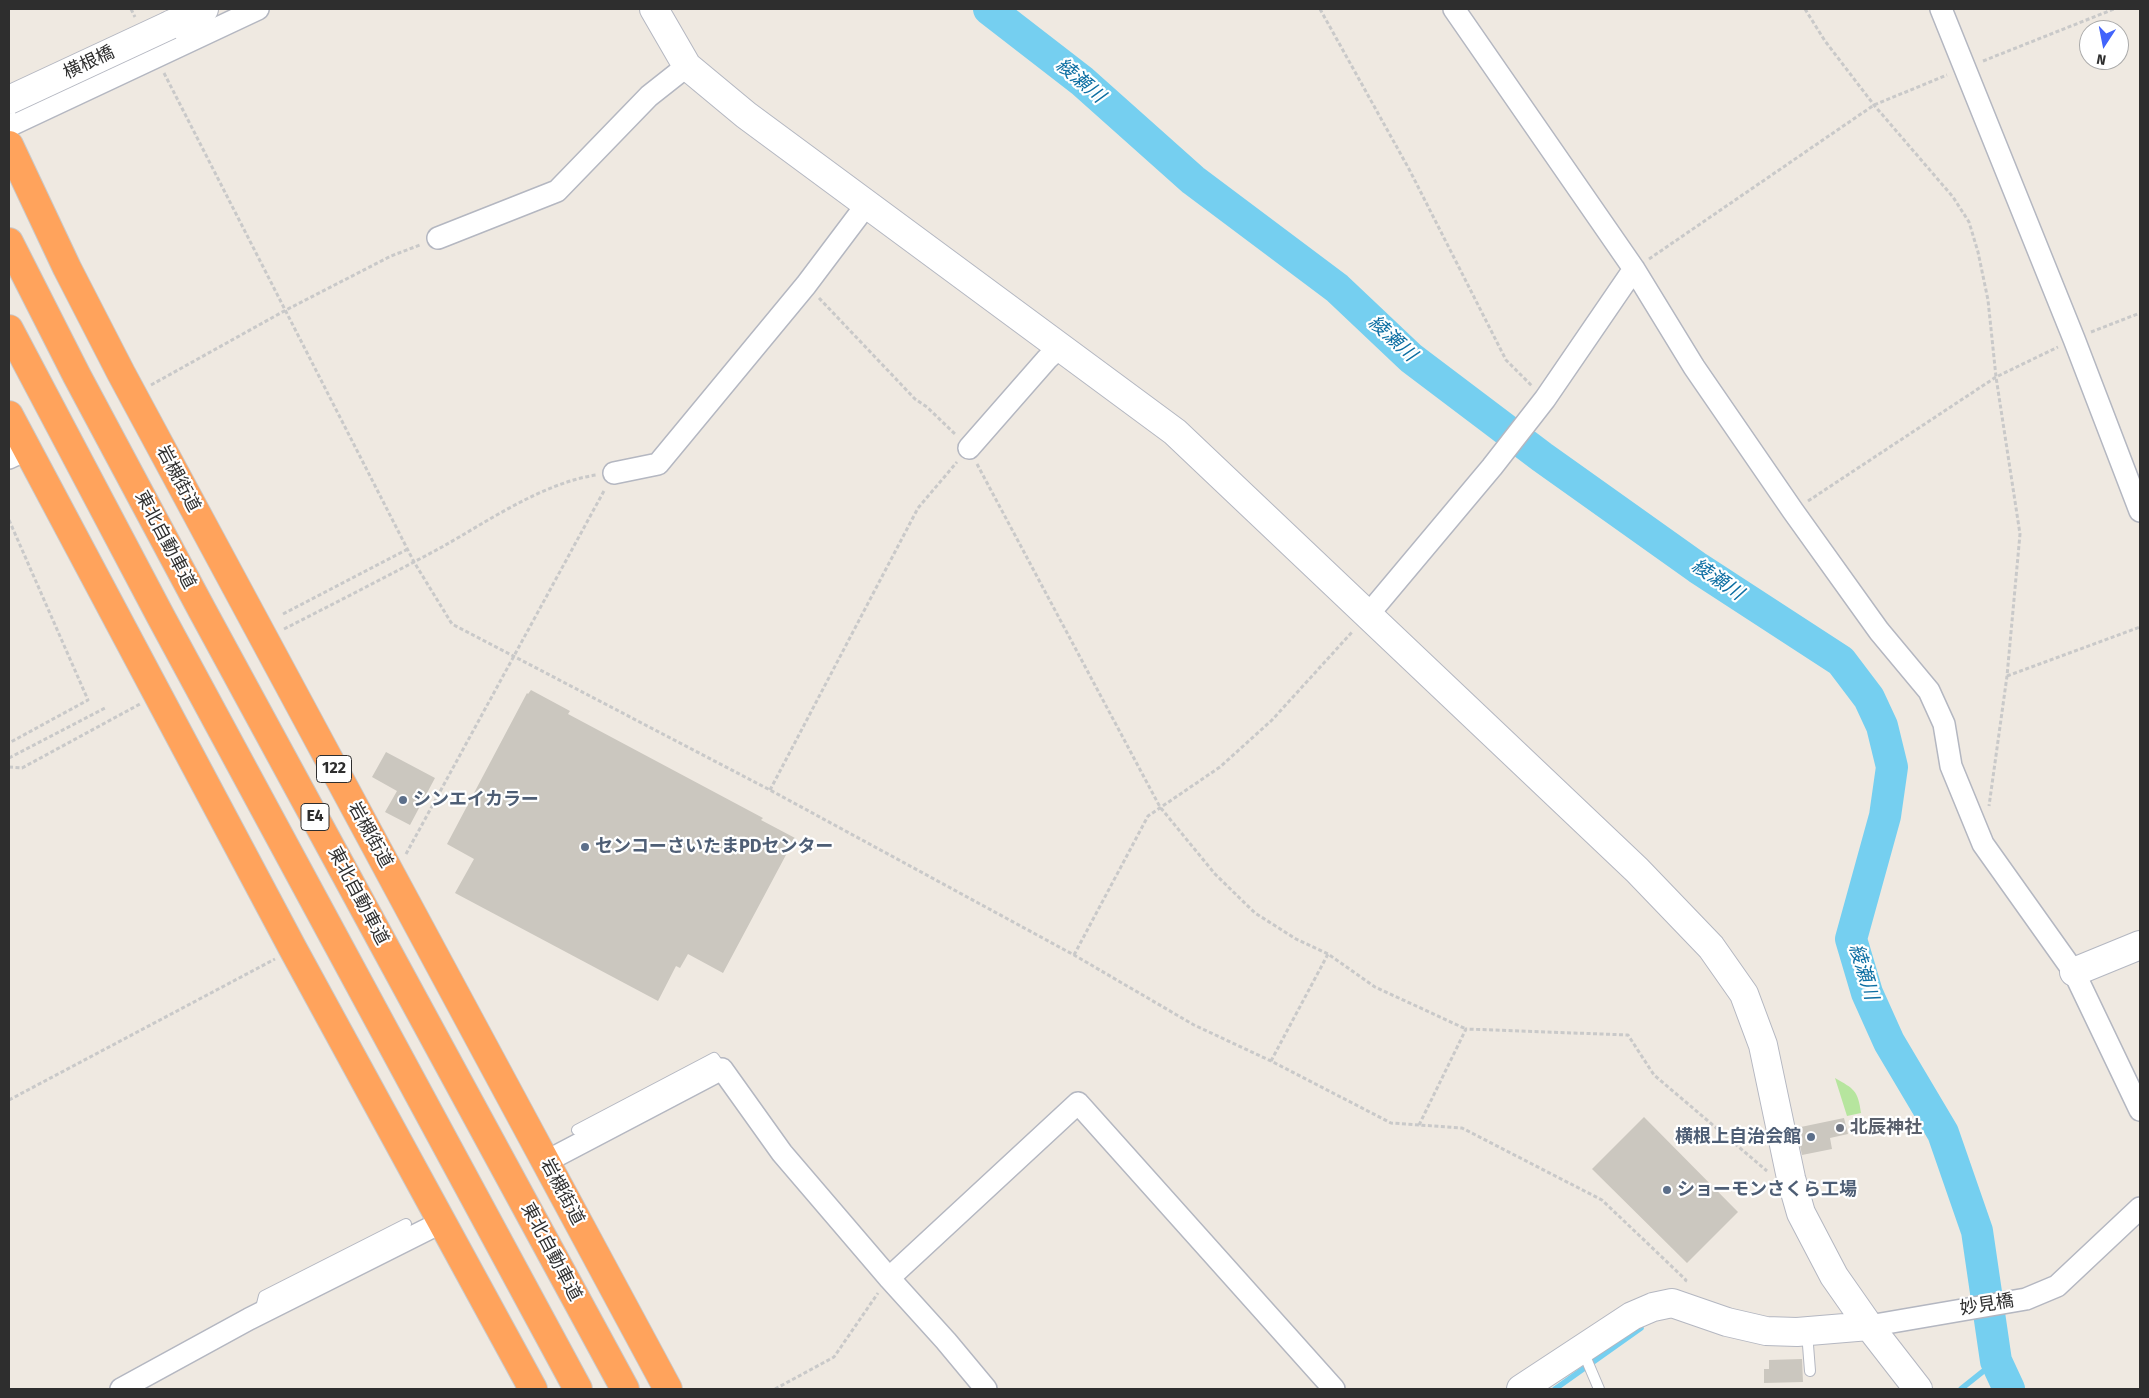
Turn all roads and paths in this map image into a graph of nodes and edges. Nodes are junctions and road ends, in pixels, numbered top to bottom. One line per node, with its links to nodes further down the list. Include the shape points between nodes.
1 (204, 9): 12 (street, 横根橋, bridge)
2 (258, 9): 9 (street)
3 (654, 9): 10 (street)
4 (1320, 9): 28 (path, via 1409,169 1506,360)
5 (1454, 9): 19 (street)
6 (1805, 9): 13 (path)
7 (1941, 9): 11 (street)
8 (2114, 9): 11 (path)
9 (156, 57): 14 (street); 21 (path)
10 (687, 66): 16 (street, via 746,115); 17 (street, via 649,96 557,191)
11 (1965, 68): 13 (path); 24 (street)
12 (9, 100)
13 (1874, 105): 19 (path); 26 (path, via 1953,197 1969,222 1988,300)
14 (9, 126)
15 (9, 145): 27 (highway, 岩槻街道 / 122, via 67,268)
16 (867, 204): 20 (street); 25 (street)
17 (438, 238): 21 (path, via 391,256)
18 (9, 242): 80 (highway, 東北自動車道 / E4, via 188,584)
19 (1634, 269): 28 (street); 33 (street, via 1694,367)
20 (806, 285): 30 (path, via 915,399); 32 (street, via 658,464)
21 (286, 310): 27 (path); 36 (path)
22 (2140, 313): 24 (path)
23 (9, 329): 79 (highway, E4, via 156,609)
24 (2074, 339): 26 (path); 34 (street)
25 (1061, 346): 30 (street); 39 (street, via 1175,432)
26 (1996, 376): 33 (path); 43 (path, via 2020,534)
27 (133, 395): 41 (highway, 岩槻街道 / 122)
28 (1545, 399): 39 (street)
29 (9, 415): 31 (highway)
30 (969, 448): 49 (path, via 918,508); 50 (path)
31 (17, 454): 44 (highway)
32 (614, 473): 37 (path, via 575,479 547,489); 42 (path)
33 (1793, 511): 57 (street, via 1879,631 1929,691 1944,724 1951,766 1983,844)
34 (2140, 511)
35 (9, 520): 46 (path, via 88,700)
36 (408, 550): 37 (path); 38 (path)
37 (414, 562): 41 (path); 42 (path, via 452,624)
38 (283, 614)
39 (1367, 616): 50 (path, via 1272,720 1220,767); 66 (street, via 1637,870 1711,947 1744,994 1763,1045)
40 (2140, 627): 43 (path)
41 (264, 640): 52 (highway, 岩槻街道 / 122)
42 (514, 658): 49 (path); 52 (path, via 407,851)
43 (2007, 676): 51 (path)
44 (158, 694): 48 (path, via 22,768); 54 (highway)
45 (107, 707): 47 (path)
46 (9, 743)
47 (9, 758)
48 (9, 767)
49 (770, 790): 56 (path)
50 (1160, 807): 55 (path, via 1215,874 1255,913 1296,939); 56 (path, via 1148,816)
51 (1988, 807)
52 (397, 886): 65 (highway, 岩槻街道 / 122)
53 (2140, 945): 57 (street)
54 (293, 949): 61 (path); 68 (highway)
55 (1328, 954): 58 (path, via 1375,987); 59 (path)
56 (1074, 955): 59 (path, via 1194,1025)
57 (2074, 972): 62 (street)
58 (1466, 1029): 63 (path); 66 (path, via 1628,1035 1654,1075 1772,1176)
59 (1271, 1061): 63 (path, via 1392,1123)
60 (722, 1069): 64 (lane, via 714,1058); 65 (street); 70 (street, via 782,1153)
61 (9, 1100)
62 (2140, 1110)
63 (1419, 1125): 71 (path, via 1462,1128 1602,1200 1686,1280)
64 (577, 1130)
65 (545, 1162): 81 (highway, 岩槻街道 / 122)
66 (1790, 1178): 73 (street, via 1801,1213 1834,1276)
67 (2140, 1208): 73 (street, 妙見橋, via 2057,1286 2026,1299)
68 (442, 1222): 72 (street); 78 (highway)
69 (406, 1224): 72 (lane, via 264,1296)
70 (889, 1278): 82 (path, via 834,1357); 83 (street); 84 (street, via 1078,1103)
71 (1672, 1303): 74 (street, via 1727,1322 1781,1332); 75 (street, via 1632,1316)
72 (259, 1314): 77 (street)
73 (1869, 1326): 74 (street); 87 (street)
74 (1807, 1331): 76 (lane)
75 (1582, 1348): 85 (street); 86 (lane)
76 (1810, 1372)
77 (121, 1389)
78 (533, 1389)
79 (578, 1389)
80 (625, 1389)
81 (668, 1389)
82 (775, 1389)
83 (986, 1389)
84 (1334, 1389)
85 (1521, 1389)
86 (1599, 1389)
87 (1918, 1389)

